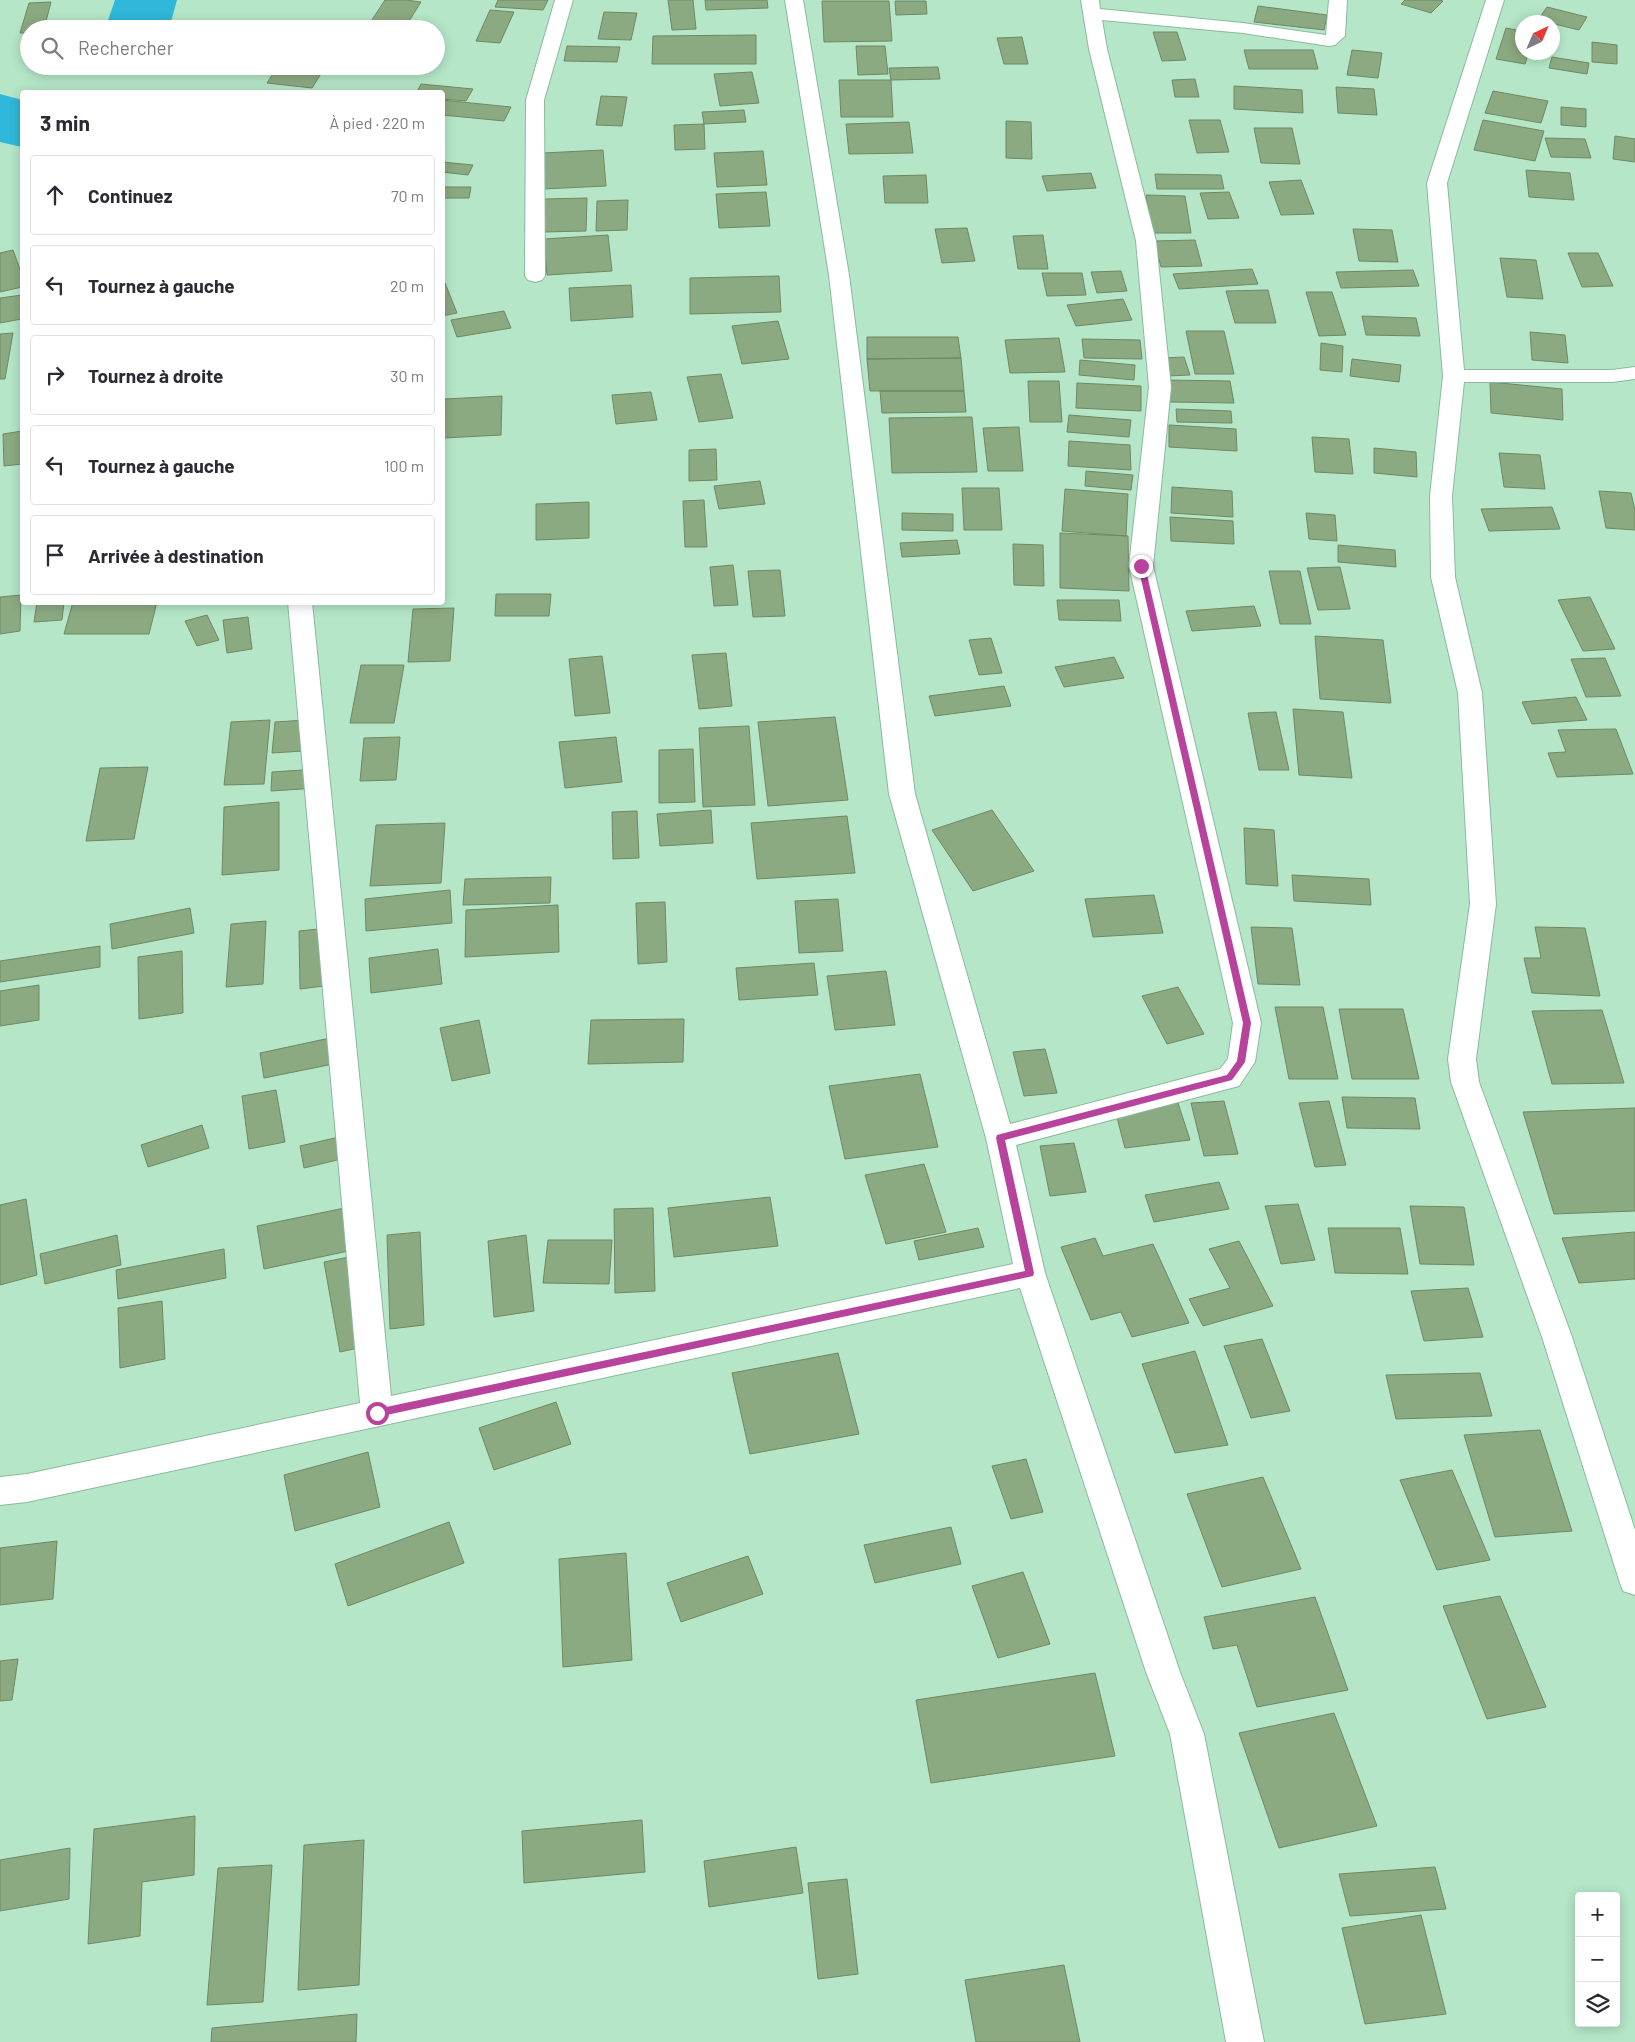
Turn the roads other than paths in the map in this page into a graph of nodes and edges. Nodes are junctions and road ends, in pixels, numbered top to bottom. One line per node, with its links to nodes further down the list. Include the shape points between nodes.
1 (564, 0): 6 (street, via 534,100)
2 (794, 0): 10 (street, via 839,275 902,794)
3 (1338, 0): 5 (street, via 1336,36 1329,41)
4 (1495, 0): 8 (street, via 1437,183)
5 (1091, 7): 10 (street, via 1098,49 1146,240 1160,387 1141,566 1247,1023 1241,1062 1229,1078)
6 (535, 276)
7 (1635, 373): 8 (street, via 1612,376)
8 (1454, 376): 14 (street, via 1442,496 1443,577 1470,692 1483,904 1462,1059 1465,1082 1557,1337)
9 (300, 605): 12 (street)
10 (1000, 1138): 11 (street)
11 (1030, 1273): 12 (street); 15 (street, via 1187,1734)
12 (377, 1413): 13 (street, via 27,1488)
13 (0, 1491)
14 (1635, 1580)
15 (1245, 2042)

